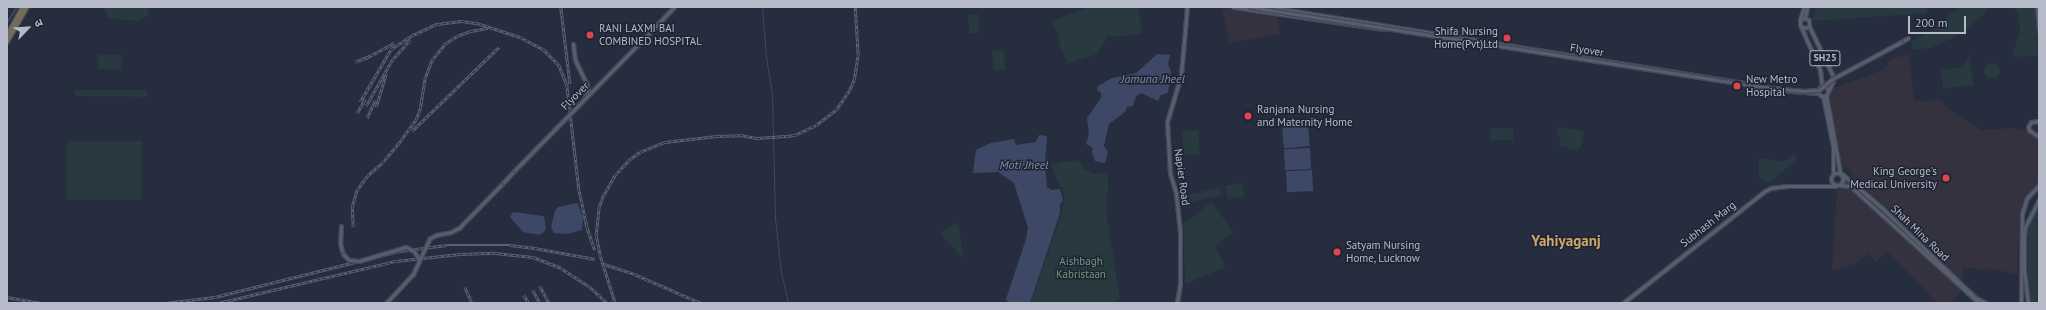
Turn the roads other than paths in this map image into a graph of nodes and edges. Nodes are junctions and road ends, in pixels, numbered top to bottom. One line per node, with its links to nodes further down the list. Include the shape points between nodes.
1 (24, 7): 16 (highway)
2 (27, 7): 18 (highway)
3 (674, 7): 23 (main road, Flyover, bridge)
4 (1187, 7): 42 (main road, Napier Road, via 1180,82 1167,122 1170,173 1176,193 1181,258)
5 (1233, 7): 20 (main road)
6 (1250, 7): 17 (main road, Flyover, bridge, via 1762,87 1802,91 1816,91 1832,79)
7 (1269, 7): 20 (main road)
8 (1804, 7): 12 (main road, SH25)
9 (1808, 7): 11 (main road)
10 (2038, 10): 15 (main road)
11 (1805, 18): 12 (main road); 14 (main road, SH25)
12 (1800, 20): 13 (main road, SH25)
13 (1800, 26): 14 (main road); 21 (main road, SH25, via 1820,70)
14 (1809, 26): 22 (main road, SH25, via 1833,76)
15 (2039, 32)
16 (7, 36)
17 (1908, 38)
18 (7, 42)
19 (574, 46): 23 (main road, bridge, via 576,60 588,88 587,94)
20 (1648, 68): 21 (main road, via 1768,87)
21 (1819, 89): 22 (main road); 22 (main road, via 1825,87)
22 (1826, 94): 25 (main road)
23 (579, 104): 39 (main road, Flyover, bridge, via 459,228 429,239)
24 (2039, 121): 26 (main road, via 2031,122 2028,127)
25 (1833, 137): 27 (main road); 28 (main road)
26 (2039, 137)
27 (1841, 173): 28 (main road); 30 (main road, via 1842,181); 33 (main road, Shah Mina Road)
28 (1833, 174): 29 (main road)
29 (1832, 182): 30 (main road); 32 (main road, Subhash Marg)
30 (1838, 185): 32 (main road, Subhash Marg); 35 (main road, Shah Mina Road, via 1850,186)
31 (2039, 185): 38 (main road, via 2023,205)
32 (1815, 186): 43 (main road, Subhash Marg, via 1771,188 1765,191)
33 (1871, 199): 35 (main road); 36 (main road, Shah Mina Road)
34 (2039, 199): 38 (main road)
35 (1868, 202): 36 (main road, Shah Mina Road)
36 (1896, 225): 40 (main road, Shah Mina Road)
37 (341, 226): 39 (main road, bridge, via 340,243 343,254 349,260 359,261 406,247 414,251)
38 (2023, 227): 46 (main road); 47 (main road)
39 (419, 260): 41 (main road, Flyover, bridge, via 409,280)
40 (1933, 260): 44 (main road, Shah Mina Road); 45 (main road, Shah Mina Road, via 1976,298)
41 (386, 303)
42 (1177, 303)
43 (1622, 303)
44 (1979, 303)
45 (1986, 303)
46 (2020, 303)
47 (2028, 303)

